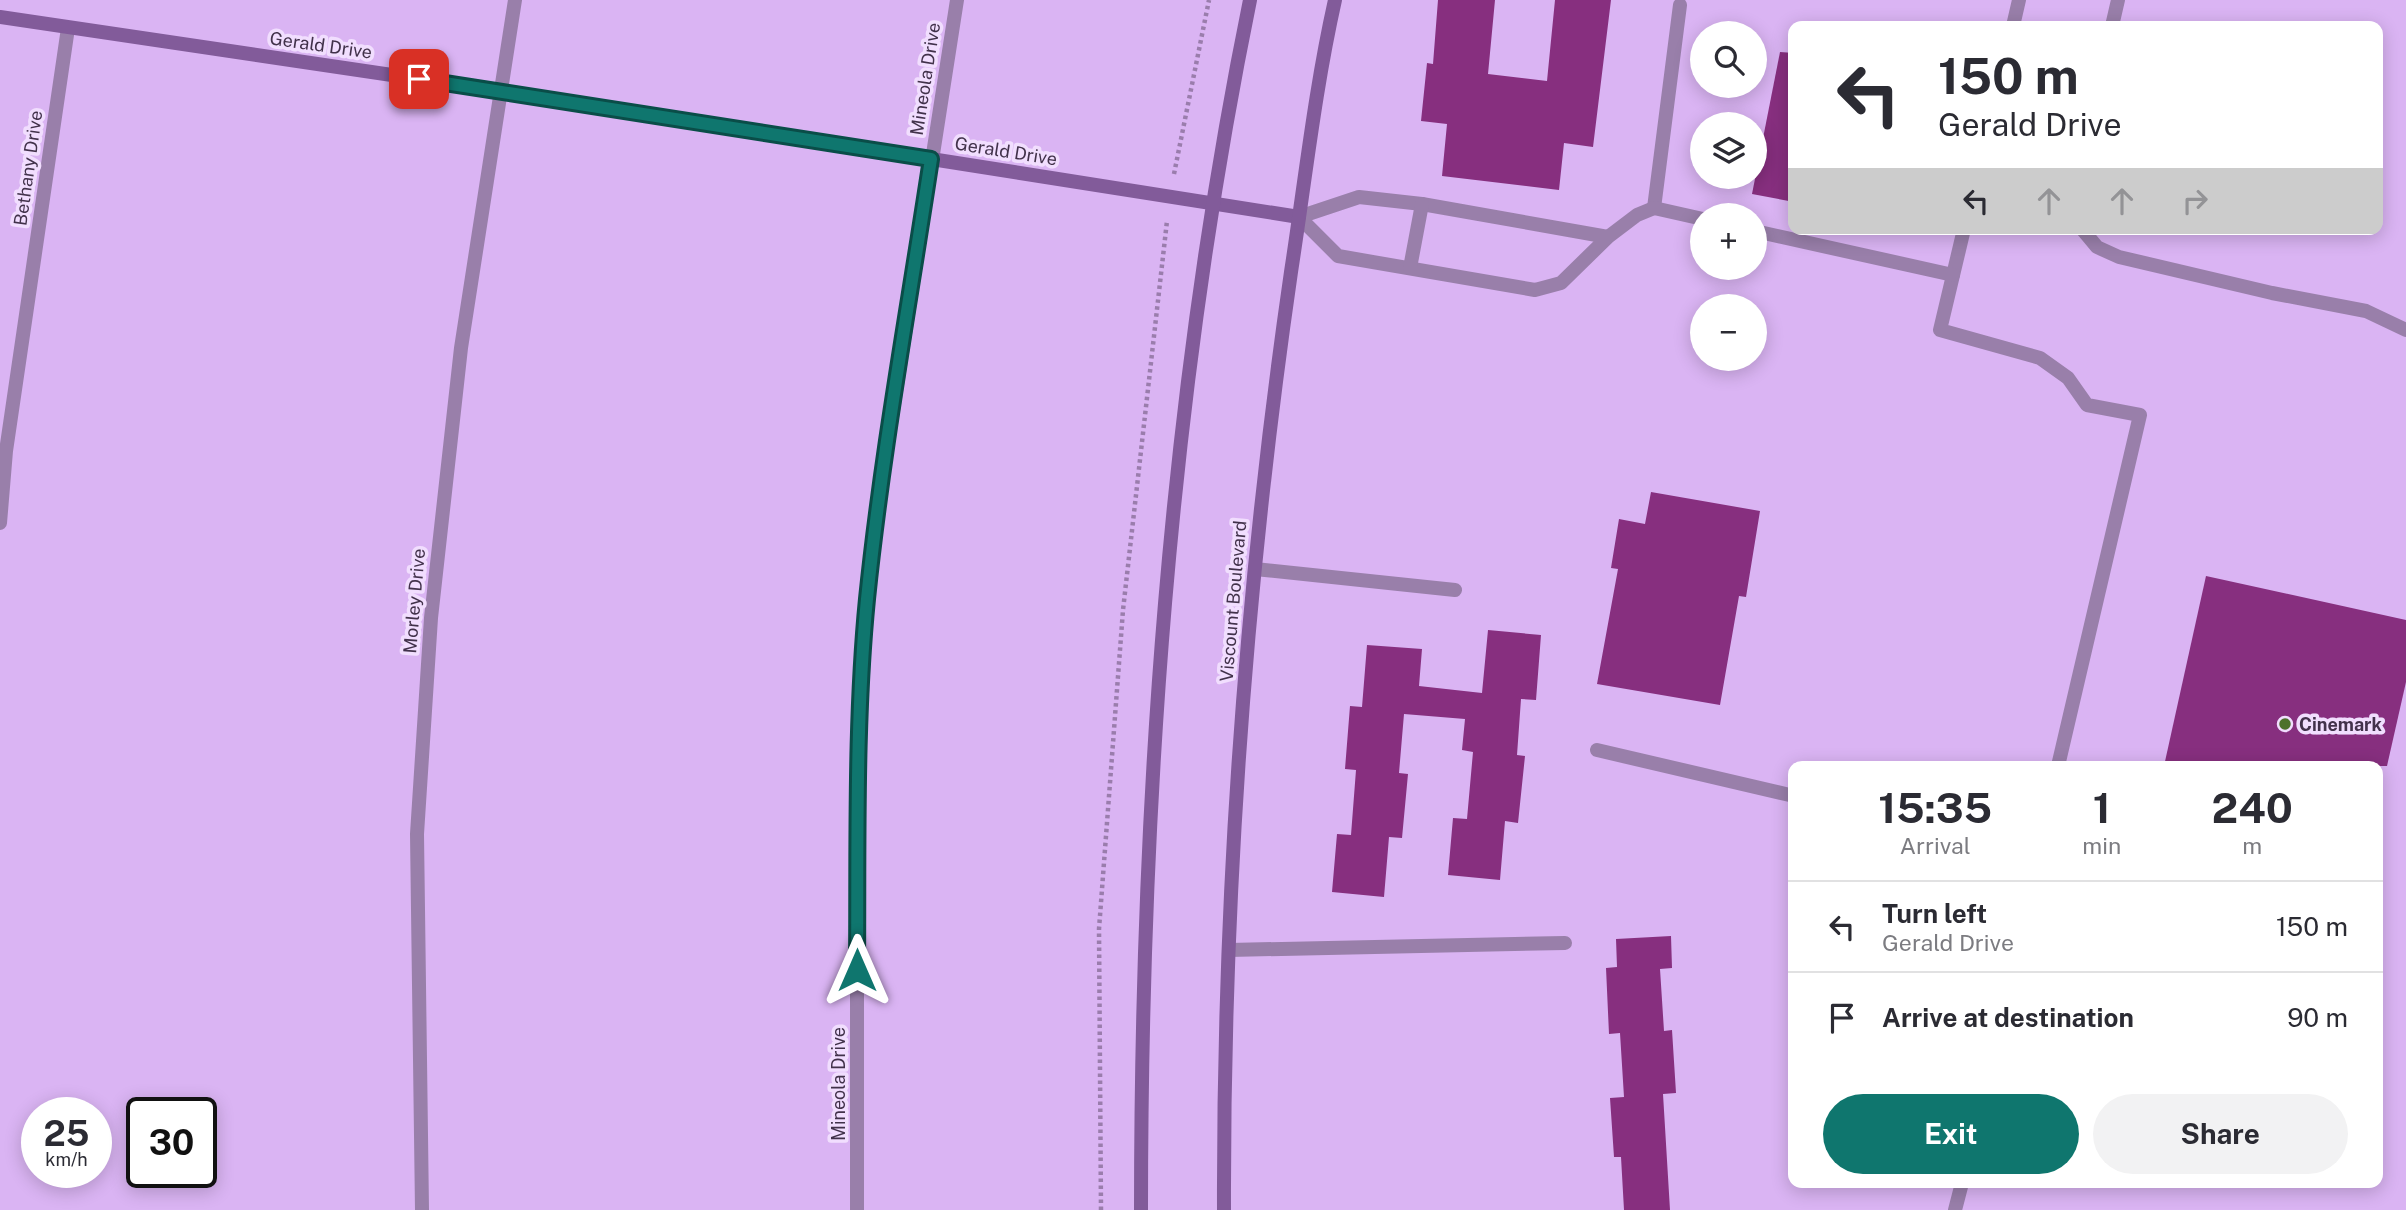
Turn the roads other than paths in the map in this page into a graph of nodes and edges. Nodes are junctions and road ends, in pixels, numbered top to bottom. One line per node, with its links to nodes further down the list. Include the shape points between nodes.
1 (515, 0): 12 (street, Morley Drive)
2 (957, 0): 13 (street, Mineola Drive)
3 (1250, 0): 14 (main road)
4 (1335, 0): 18 (main road, Viscount Boulevard)
5 (2019, 0): 9 (street)
6 (2118, 0): 10 (street)
7 (1680, 5): 16 (street)
8 (0, 17): 11 (main road, Gerald Drive)
9 (2014, 21)
10 (2113, 21)
11 (68, 28): 12 (main road, Gerald Drive); 26 (street, Bethany Drive, via 6,451)
12 (500, 91): 13 (main road, Gerald Drive); 35 (street, Morley Drive, via 461,348 423,725 417,834)
13 (931, 159): 14 (main road, Gerald Drive); 36 (street, Mineola Drive, via 867,600 858,786)
14 (1214, 202): 18 (main road, Gerald Drive); 37 (main road, via 1175,506 1157,724 1146,930)
15 (1422, 204): 18 (street, via 1359,197); 22 (street); 23 (street)
16 (1654, 208): 17 (street); 22 (street)
17 (1690, 216)
18 (1300, 217): 23 (street, via 1338,256); 27 (main road, Viscount Boulevard, via 1272,404)
19 (1767, 234): 24 (street)
20 (1963, 235): 24 (street)
21 (2087, 235): 25 (street, via 2097,247 2119,257 2366,311)
22 (1608, 237): 23 (street, via 1561,283 1535,290)
23 (1410, 268)
24 (1953, 275): 30 (street, via 1940,330 2040,358 2068,378 2087,405 2140,415)
25 (2406, 330)
26 (0, 523)
27 (1255, 569): 28 (street); 33 (main road, Viscount Boulevard)
28 (1455, 590)
29 (1597, 750): 31 (street)
30 (2059, 761)
31 (1788, 795)
32 (1564, 943): 33 (street)
33 (1229, 950): 38 (main road, Viscount Boulevard)
34 (1961, 1188): 39 (street)
35 (422, 1210)
36 (857, 1210)
37 (1141, 1210)
38 (1224, 1210)
39 (1955, 1210)

